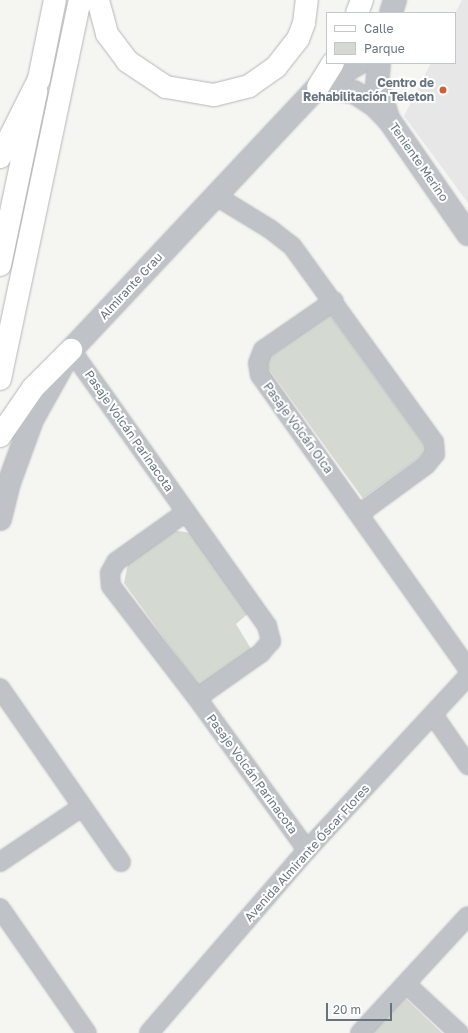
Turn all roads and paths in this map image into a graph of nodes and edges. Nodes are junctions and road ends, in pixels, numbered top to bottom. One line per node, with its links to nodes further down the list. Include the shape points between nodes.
1 (55, 0): 12 (main road)
2 (80, 0): 21 (main road)
3 (98, 0): 4 (main road, via 107,34 127,62 166,87 214,95 249,86 276,67 298,39 304,23)
4 (307, 0)
5 (362, 0): 7 (main road)
6 (395, 0): 8 (street)
7 (357, 12)
8 (391, 12)
9 (332, 64): 13 (main road)
10 (357, 64): 13 (street, Almirante Grau)
11 (379, 64): 14 (street, Teniente Merino, via 377,84)
12 (39, 79): 15 (main road); 18 (main road)
13 (318, 87): 14 (street, via 354,92 374,105); 16 (street, Almirante Grau)
14 (389, 120): 17 (street, Teniente Merino)
15 (0, 157)
16 (216, 196): 19 (street, via 270,229 292,246); 20 (street, Almirante Grau)
17 (468, 234)
18 (0, 265)
19 (334, 301): 24 (street, via 434,442 435,454 426,465); 24 (street, Pasaje Volcán Olca, via 263,350 258,363 260,375)
20 (71, 350): 22 (main road, via 33,388); 23 (street, Pasaje Volcán Parinacota); 25 (street, Almirante Grau, via 32,420 9,484)
21 (0, 379)
22 (0, 436)
23 (186, 512): 29 (street, Pasaje Volcán Parinacota, via 267,626 271,641 261,653); 29 (street, Pasaje Volcán Parinacota, via 116,562 110,573 111,586)
24 (359, 514): 26 (street, Pasaje Volcán Olca)
25 (0, 519)
26 (468, 669)
27 (468, 676): 30 (street, Avenida Almirante Óscar Flores)
28 (0, 688): 32 (street)
29 (197, 698): 33 (street, Pasaje Volcán Parinacota)
30 (434, 716): 31 (street); 33 (street, Avenida Almirante Óscar Flores)
31 (468, 765)
32 (82, 807): 34 (street); 35 (street)
33 (307, 850): 40 (street, Avenida Almirante Óscar Flores)
34 (0, 862)
35 (122, 862)
36 (0, 908): 39 (street)
37 (468, 916): 38 (street)
38 (406, 984): 41 (street); 42 (street)
39 (87, 1033)
40 (149, 1033)
41 (360, 1033)
42 (459, 1033)

